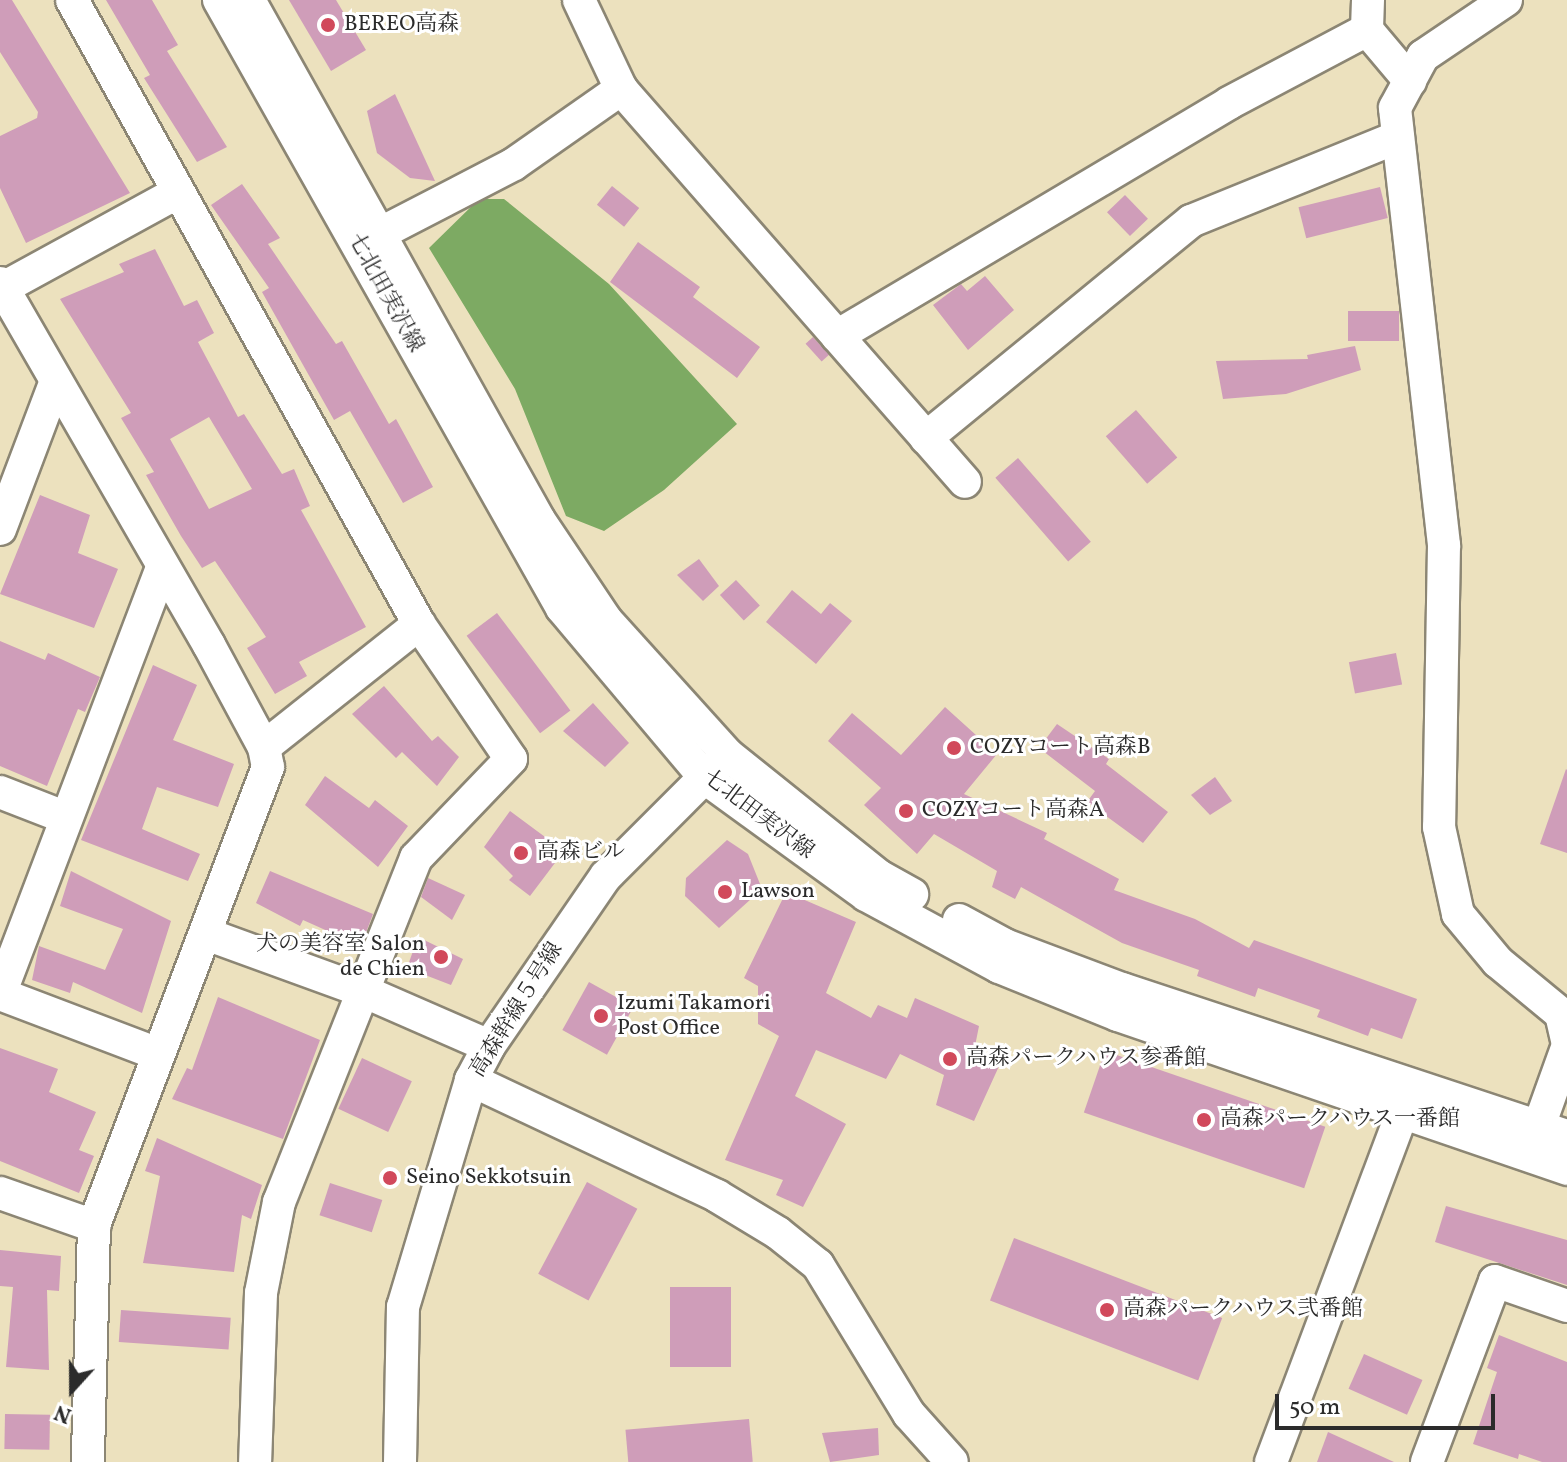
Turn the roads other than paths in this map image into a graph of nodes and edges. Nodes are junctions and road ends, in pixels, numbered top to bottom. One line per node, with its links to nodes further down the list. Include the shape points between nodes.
1 (72, 0): 10 (street)
2 (219, 0): 22 (street, 七北田実沢線, via 562,608)
3 (249, 0): 11 (street)
4 (579, 0): 8 (street)
5 (1506, 0): 7 (street, via 1423,56)
6 (1367, 15): 7 (street); 13 (street)
7 (1410, 81): 9 (street, via 1395,108)
8 (621, 89): 11 (street, via 514,164); 13 (street)
9 (1398, 137): 15 (street, via 1191,221); 27 (street, via 1444,545 1439,827 1458,914 1498,962 1561,1014)
10 (178, 192): 12 (street); 19 (street)
11 (381, 233): 21 (street, via 539,520 606,620)
12 (2, 285): 14 (street)
13 (837, 336): 15 (street)
14 (56, 381): 17 (street); 18 (street)
15 (926, 438): 16 (street)
16 (965, 482)
17 (0, 529)
18 (163, 566): 20 (street); 24 (street)
19 (419, 624): 20 (street); 26 (street, via 511,759 416,858)
20 (264, 747): 25 (street, via 268,767 257,804)
21 (728, 755): 22 (street, 高森幹線５号線); 32 (street, via 879,876 1005,945)
22 (705, 778): 28 (street, 高森幹線５号線, via 606,876); 32 (street, 七北田実沢線, via 866,895 999,967 1118,1015)
23 (0, 792): 24 (street)
24 (64, 817): 30 (street, via 0,994)
25 (206, 934): 26 (street); 30 (street)
26 (363, 991): 28 (street); 40 (street, via 279,1202 266,1249)
27 (1567, 1039)
28 (489, 1046): 31 (street, 高森幹線５号線)
29 (1567, 1048): 33 (street)
30 (158, 1054): 36 (street)
31 (471, 1080): 41 (street, 高森幹線５号線, via 403,1307); 42 (street, via 717,1196 778,1233 818,1265 909,1414)
32 (1408, 1098): 33 (street); 34 (street, 七北田実沢線); 43 (street)
33 (1553, 1131)
34 (1567, 1169)
35 (0, 1193): 36 (street)
36 (94, 1226): 39 (street)
37 (1567, 1306): 38 (street, via 1495,1281)
38 (1433, 1460)
39 (88, 1462)
40 (255, 1462)
41 (400, 1462)
42 (952, 1462)
43 (1271, 1462)

